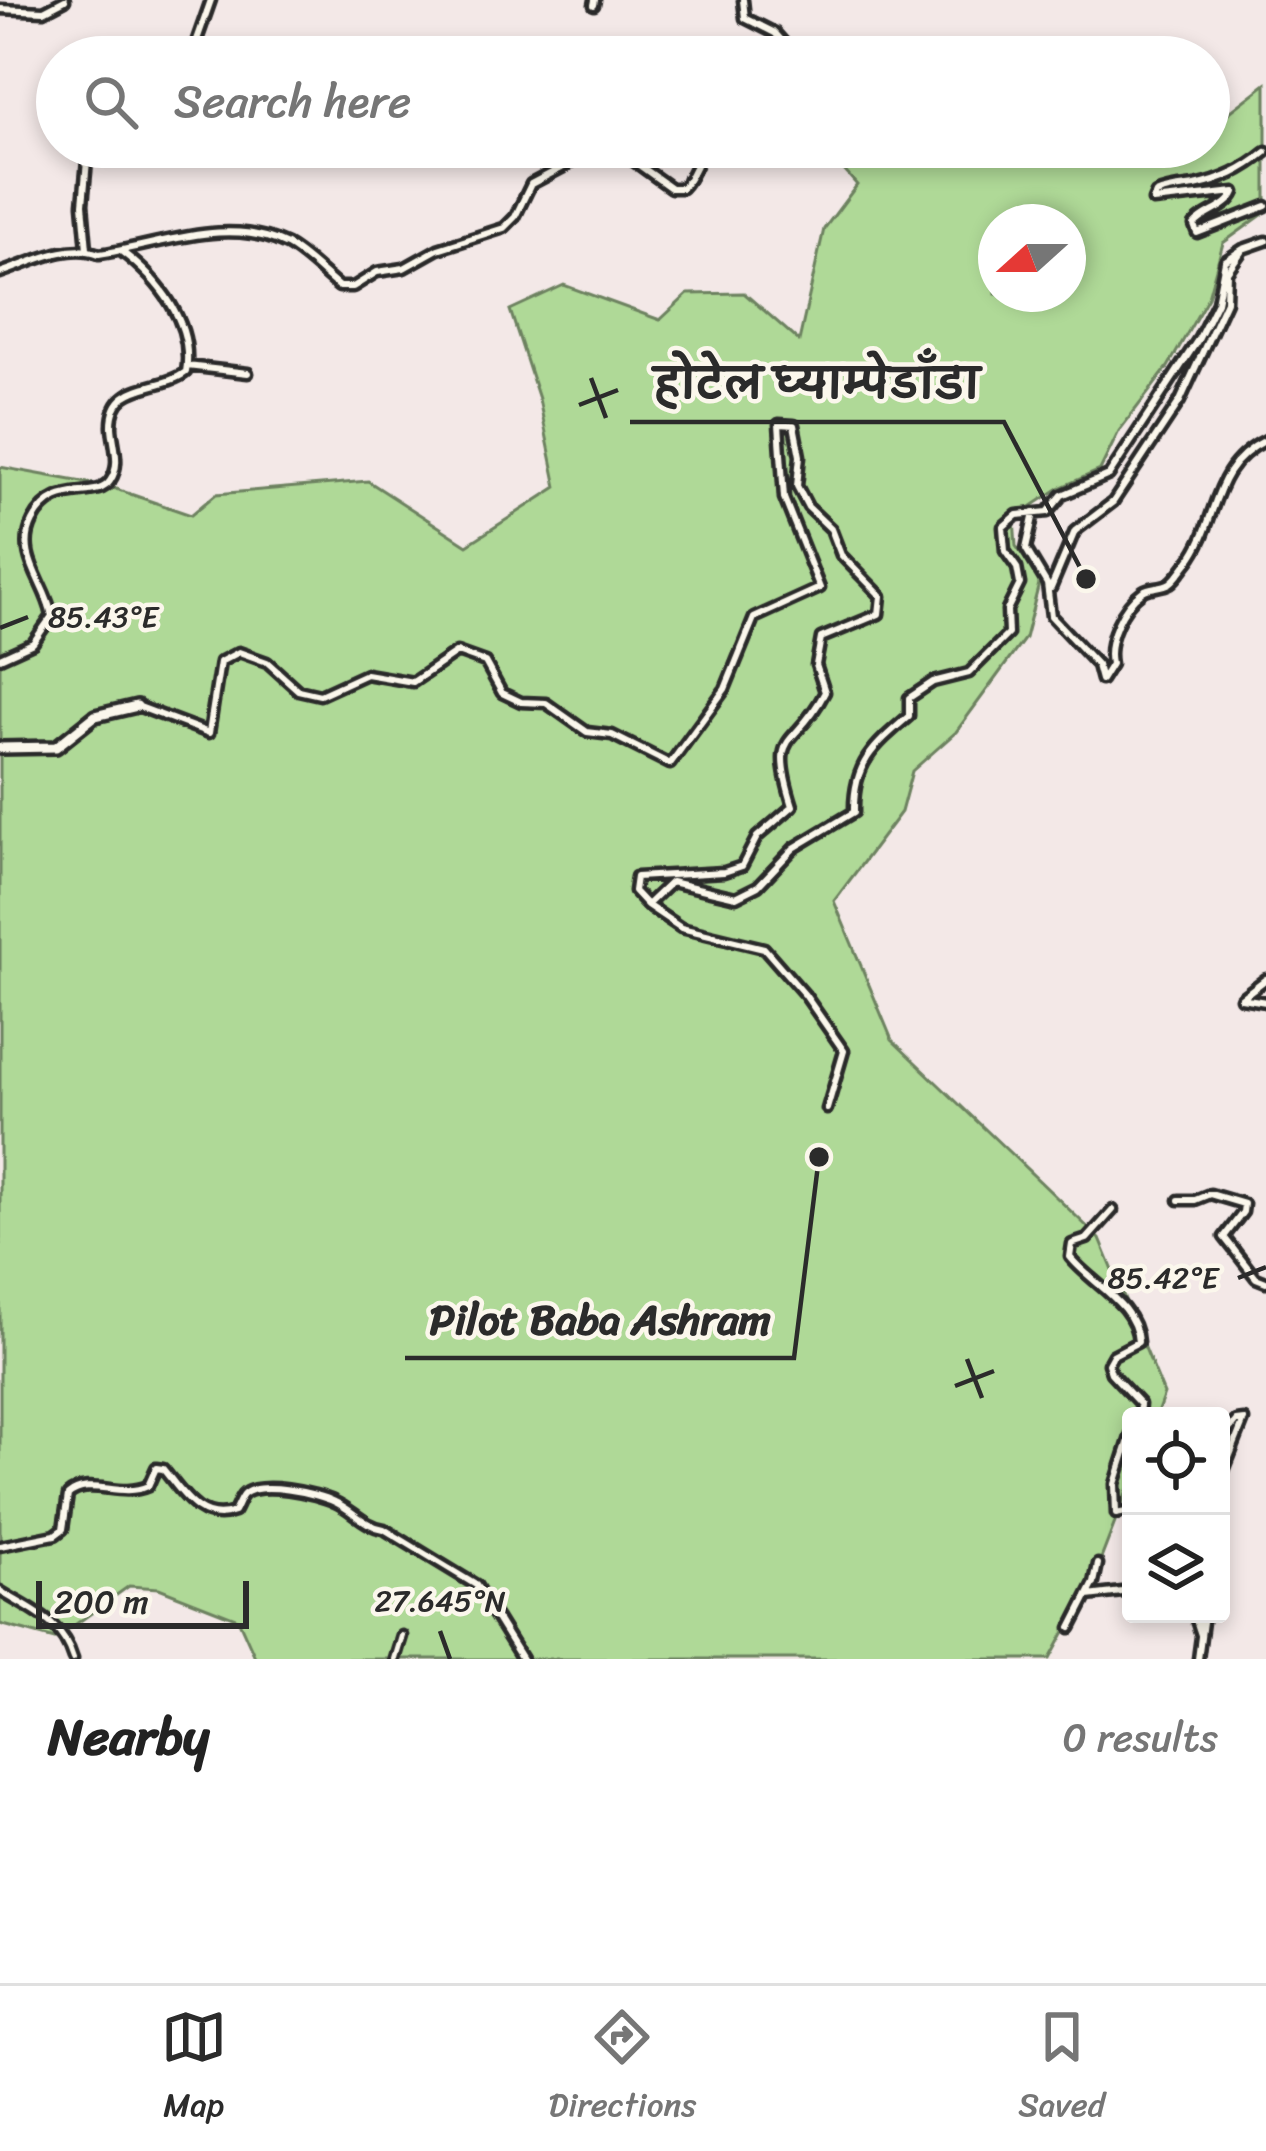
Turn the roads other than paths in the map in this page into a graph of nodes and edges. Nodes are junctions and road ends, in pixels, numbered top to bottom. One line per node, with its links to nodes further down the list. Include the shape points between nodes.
1 (65, 0): 4 (street, via 44,11)
2 (211, 0): 5 (street)
3 (743, 0): 6 (street, via 746,18)
4 (0, 9)
5 (198, 36)
6 (778, 36)
7 (1266, 152): 12 (street, via 1243,171 1167,189 1153,201 1235,192 1194,225 1197,233)
8 (86, 168): 14 (street)
9 (561, 168): 16 (street, via 531,184 504,228 353,287 339,287 291,247 256,235 196,235)
10 (643, 168): 11 (street, via 671,188 682,188)
11 (694, 168)
12 (1266, 206)
13 (1266, 241): 15 (street)
14 (88, 249): 16 (street); 17 (street)
15 (1243, 249): 21 (street, via 1225,261 1198,338 1109,475 1062,496 1048,512); 22 (street, via 1227,272 1226,301 1190,382 1112,502 1076,531 1055,571)
16 (122, 251): 18 (street, via 181,319)
17 (0, 273)
18 (187, 366): 19 (street); 23 (street, via 180,377 144,384 116,405 117,456 105,487 42,507 28,559 52,616 33,643)
19 (248, 373)
20 (1266, 440): 22 (street, via 1217,488 1195,553 1171,583 1144,590 1122,616 1101,680 1051,616)
21 (1034, 512): 22 (street, via 1026,549); 26 (street, via 1003,527 1021,584 1007,610 1008,634 969,673 909,698 909,716 873,746 854,784 854,812 736,897 671,882)
22 (1051, 605)
23 (0, 658)
24 (136, 706): 25 (main road, via 95,716 56,748); 26 (street, via 209,733 220,662 239,652 320,694 366,674 413,682 458,652 485,662 502,693 546,703 587,732 612,735 670,764 725,689 754,618 820,588 784,498 779,424 794,425 796,485 841,555 881,596 879,614 821,638 816,665 825,692 782,746 793,806 758,837 742,866 635,877 634,891)
25 (0, 748)
26 (647, 905): 29 (street, via 681,928 764,948 806,995 844,1051)
27 (1266, 980): 28 (street, via 1241,998)
28 (1266, 1002)
29 (827, 1109)
30 (1179, 1200): 32 (street, via 1210,1194 1244,1204 1224,1237)
31 (1113, 1210): 33 (street, via 1072,1244 1070,1257 1136,1328 1138,1342 1108,1364)
32 (1266, 1282)
33 (1140, 1407)
34 (1230, 1429): 35 (street, via 1244,1420)
35 (1230, 1455)
36 (1122, 1462): 37 (street, via 1115,1484 1116,1514)
37 (1122, 1512)
38 (0, 1546): 50 (street, via 64,1529 68,1495 77,1488 132,1493 148,1486 156,1468 209,1516 234,1512 256,1488 307,1492 476,1585)
39 (1098, 1564): 42 (street)
40 (0, 1591): 48 (street, via 66,1635)
41 (1122, 1592): 42 (street)
42 (1088, 1596): 45 (street)
43 (1196, 1623): 47 (street)
44 (1203, 1623): 47 (street)
45 (1071, 1628)
46 (402, 1636): 49 (street)
47 (1202, 1639): 51 (street)
48 (73, 1659)
49 (395, 1659)
50 (522, 1659)
51 (1198, 1659)

